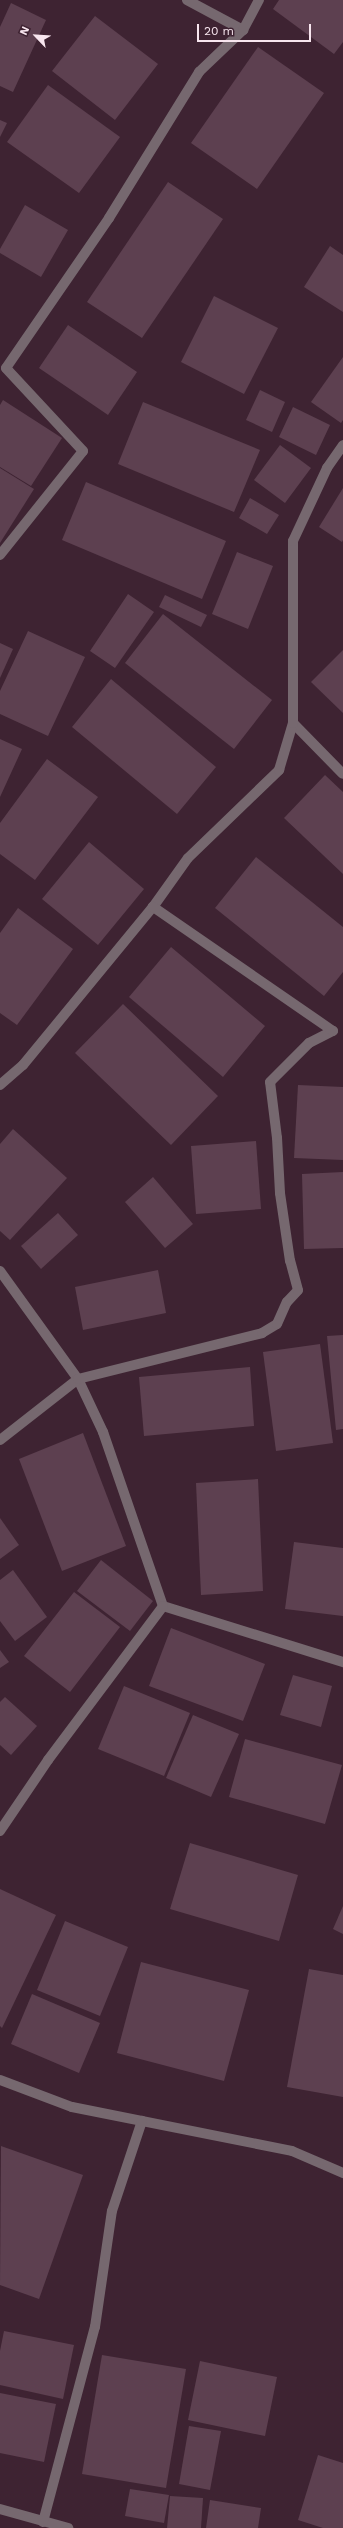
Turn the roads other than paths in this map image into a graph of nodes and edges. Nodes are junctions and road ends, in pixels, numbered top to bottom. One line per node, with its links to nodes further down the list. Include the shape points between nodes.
1 (187, 0): 3 (street)
2 (259, 0): 3 (street)
3 (243, 30): 5 (street, via 199,72 109,218 6,368 83,450)
4 (343, 445): 6 (street, via 326,468 293,541)
5 (0, 555)
6 (293, 723): 7 (street); 8 (street, via 279,770 188,858)
7 (343, 774)
8 (153, 907): 9 (street, via 23,1065); 11 (street, via 333,1031 309,1043 270,1082 280,1193 290,1261 298,1290 287,1302 277,1324 262,1333)
9 (0, 1085)
10 (0, 1271): 11 (street)
11 (78, 1379): 12 (street); 13 (street, via 103,1432)
12 (0, 1440)
13 (163, 1606): 14 (street); 15 (street, via 48,1760)
14 (343, 1662)
15 (0, 1831)
16 (0, 2080): 17 (street, via 72,2106)
17 (142, 2121): 18 (street, via 292,2151); 20 (street, via 112,2211 95,2328)
18 (343, 2173)
19 (0, 2509): 20 (street)
20 (43, 2522): 21 (street)
21 (68, 2528)

